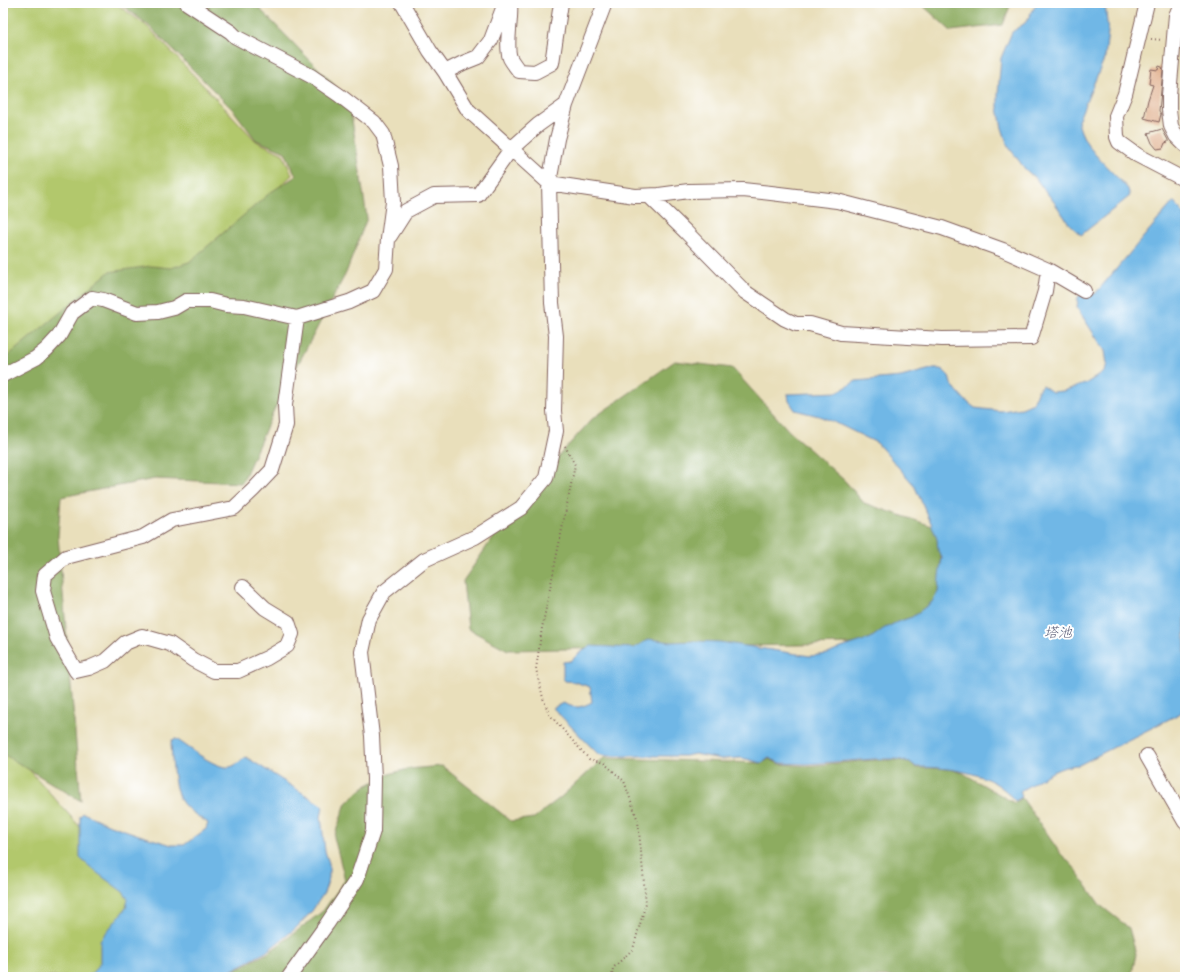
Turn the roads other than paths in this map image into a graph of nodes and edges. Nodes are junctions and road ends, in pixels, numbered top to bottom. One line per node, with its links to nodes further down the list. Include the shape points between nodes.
1 (187, 3): 16 (street, via 236,37 311,76 374,122 383,134 391,166 393,202)
2 (402, 3): 9 (street)
3 (504, 3): 9 (street, via 491,40 478,57)
4 (510, 3): 5 (street, via 510,58 519,71 535,72 552,63)
5 (561, 3)
6 (605, 3): 10 (street)
7 (1147, 3): 13 (street, via 1125,94 1116,116 1117,137 1119,142 1137,155)
8 (1185, 3): 11 (street, via 1176,15 1169,94 1172,126 1176,136)
9 (445, 72): 12 (street, via 468,110)
10 (566, 105): 12 (street); 14 (street)
11 (1185, 145)
12 (511, 149): 14 (street); 16 (street, via 478,195 434,196 406,211)
13 (1185, 180)
14 (549, 183): 15 (street); 24 (street, via 552,303 556,336 556,431 546,478 521,508 475,537 424,560 384,592 369,619 362,652 372,736 373,831 357,879)
15 (648, 196): 17 (street, via 689,191 743,190 837,201 942,228 1003,250); 17 (street, via 745,292 796,324 810,324 842,333 942,339 1031,338 1045,291)
16 (388, 240): 19 (street, via 386,269 373,292)
17 (1048, 270): 18 (street)
18 (1084, 291)
19 (297, 318): 20 (street, via 244,306 186,301 174,308 158,312 137,313 92,298 72,313 59,336 47,349 36,358); 21 (street, via 285,405 286,425 272,470 254,490 234,508 172,520 143,537 66,557 45,575 43,591 57,638 76,671 105,662 125,643 142,636 170,644 214,671 238,671 287,646 292,634 288,622 265,608)
20 (3, 375)
21 (242, 587)
22 (1147, 756): 23 (street)
23 (1185, 822)
24 (289, 977)

